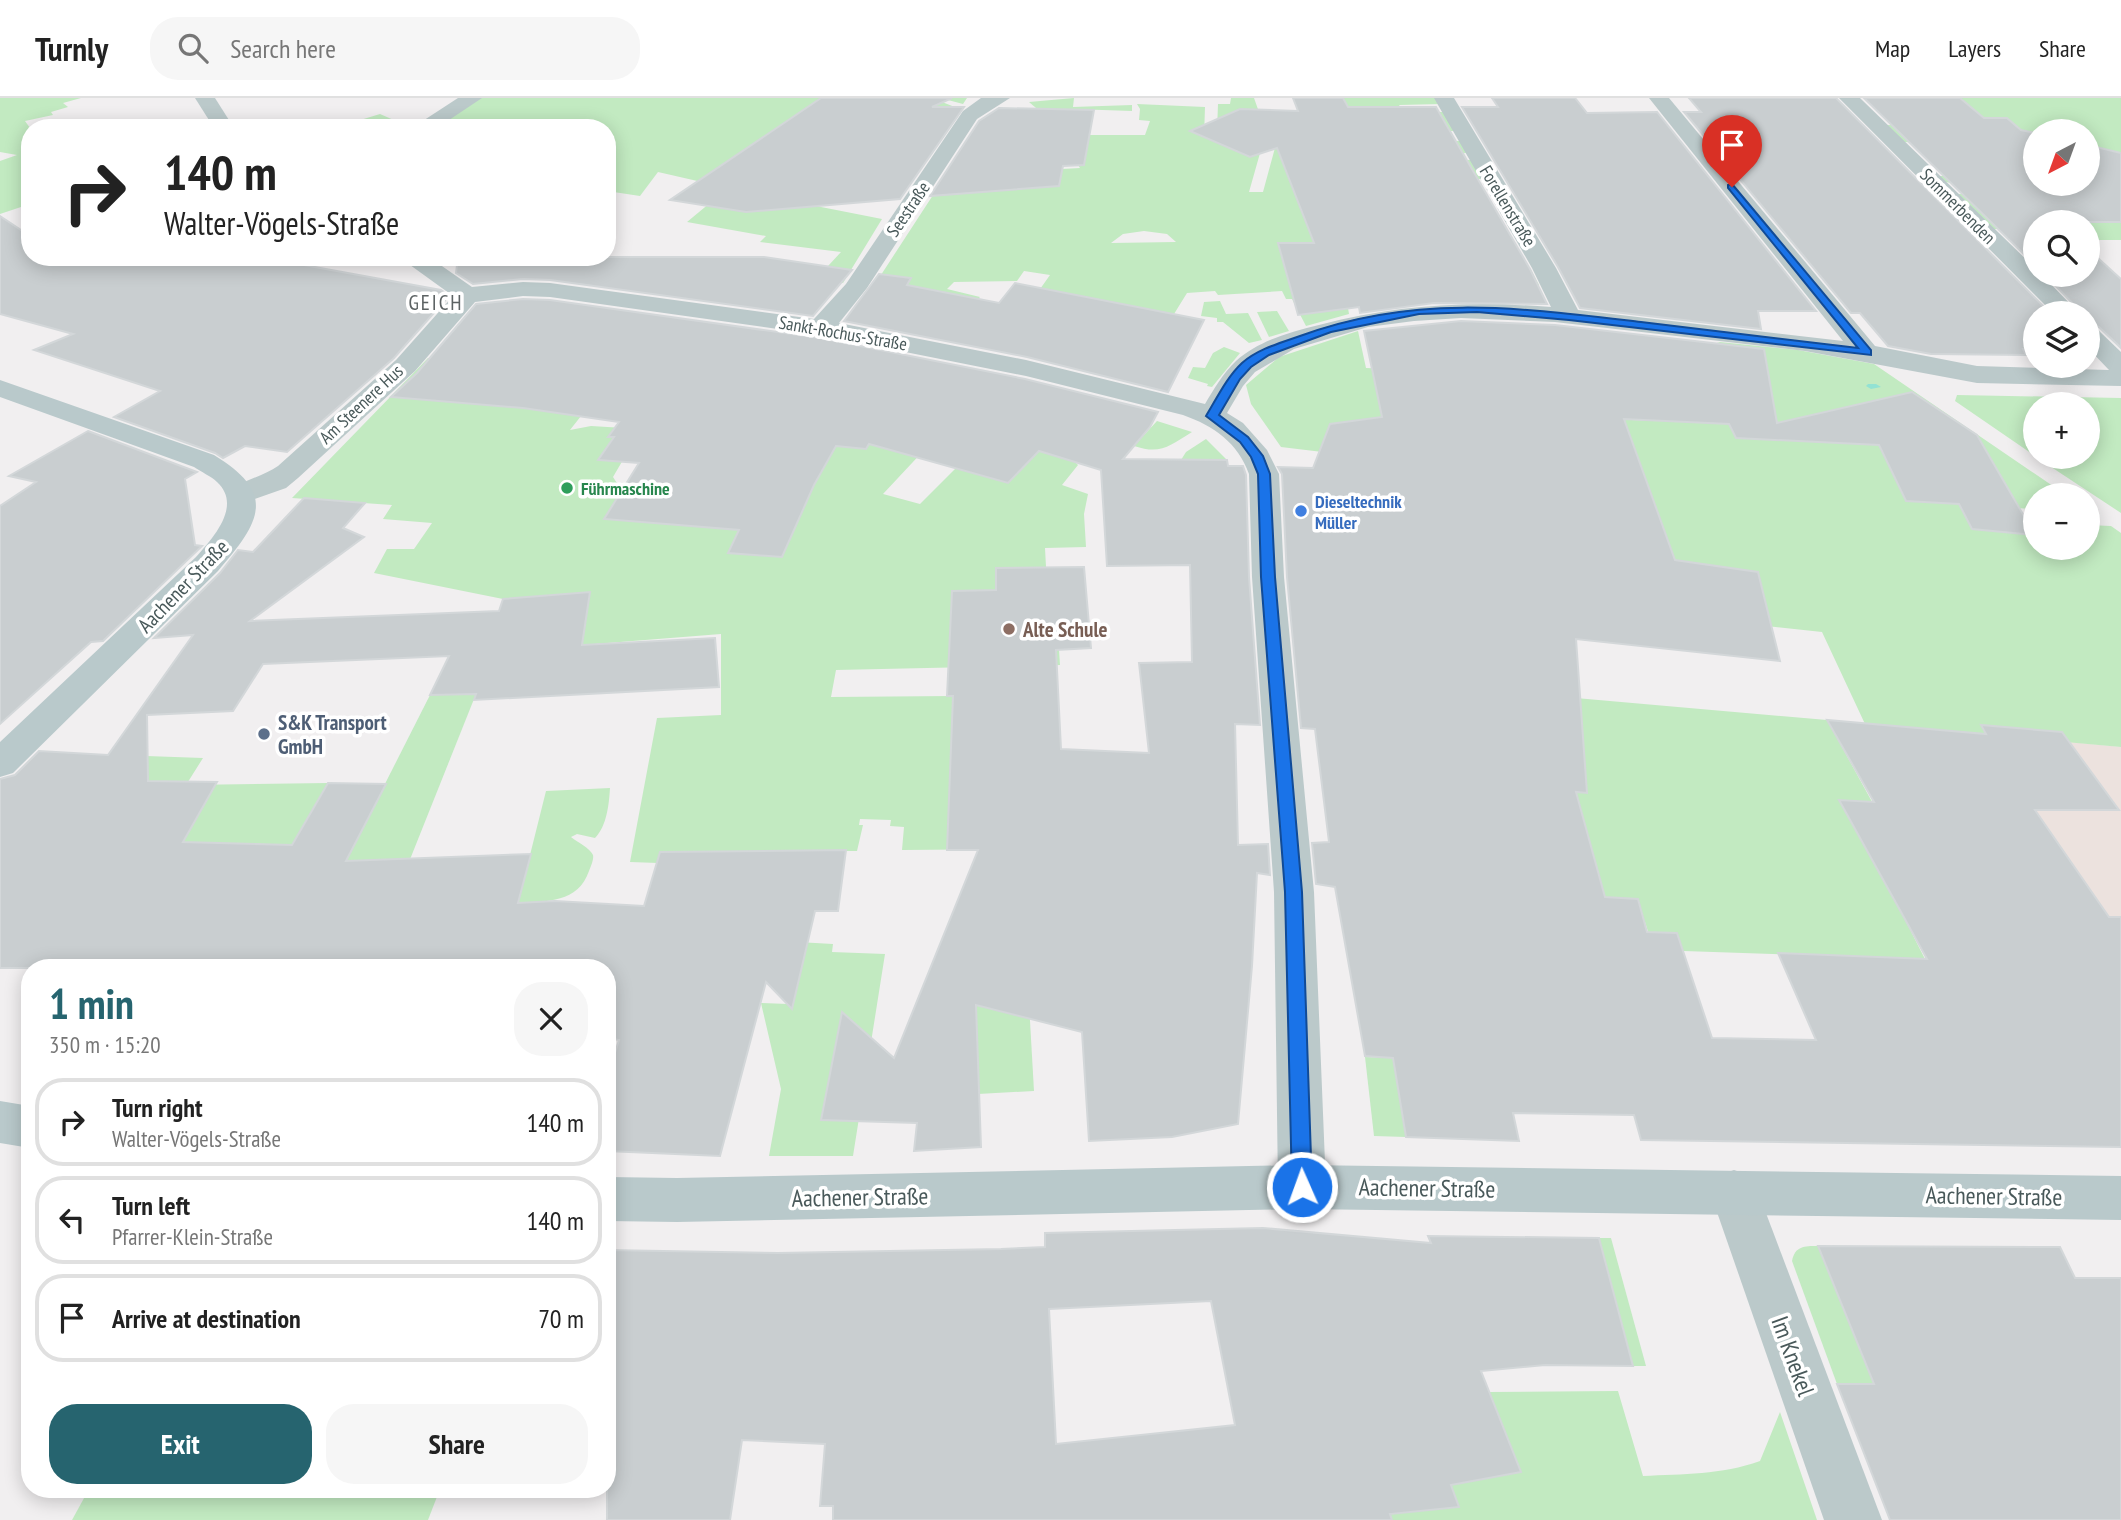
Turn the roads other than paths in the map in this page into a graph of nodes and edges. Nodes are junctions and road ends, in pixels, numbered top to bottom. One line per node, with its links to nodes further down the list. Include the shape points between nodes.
1 (205, 98): 7 (street)
2 (472, 98): 8 (street)
3 (1000, 98): 13 (street, Seestraße, via 970,115 855,288)
4 (1444, 98): 12 (street, Forellenstraße)
5 (1659, 98): 15 (street)
6 (1849, 98): 11 (street, Sommerbenden)
7 (218, 119)
8 (437, 119)
9 (427, 266): 10 (street)
10 (467, 295): 13 (street, Sankt-Rochus-Straße, via 550,290); 20 (street, Am Steenere Hus, via 416,354 288,472 275,482)
11 (2055, 301)
12 (1569, 317): 15 (street); 19 (street, via 1440,309 1328,330 1254,359 1235,378)
13 (820, 327): 19 (street, Sankt-Rochus-Straße, via 1026,368)
14 (2100, 346): 16 (street)
15 (1867, 353): 17 (street, via 1979,374)
16 (2121, 367)
17 (2121, 378)
18 (0, 388): 20 (street, via 204,461 228,476)
19 (1212, 416): 24 (street, via 1244,439 1264,474 1294,892)
20 (241, 494): 21 (street, Aachener Straße, via 238,525 219,551)
21 (0, 764)
22 (0, 1122): 23 (street)
23 (21, 1126)
24 (1302, 1187): 25 (street, Aachener Straße); 27 (street, Aachener Straße)
25 (1734, 1192): 26 (street, Aachener Straße); 28 (street, Im Knekel)
26 (2121, 1198)
27 (616, 1199)
28 (1853, 1520)

